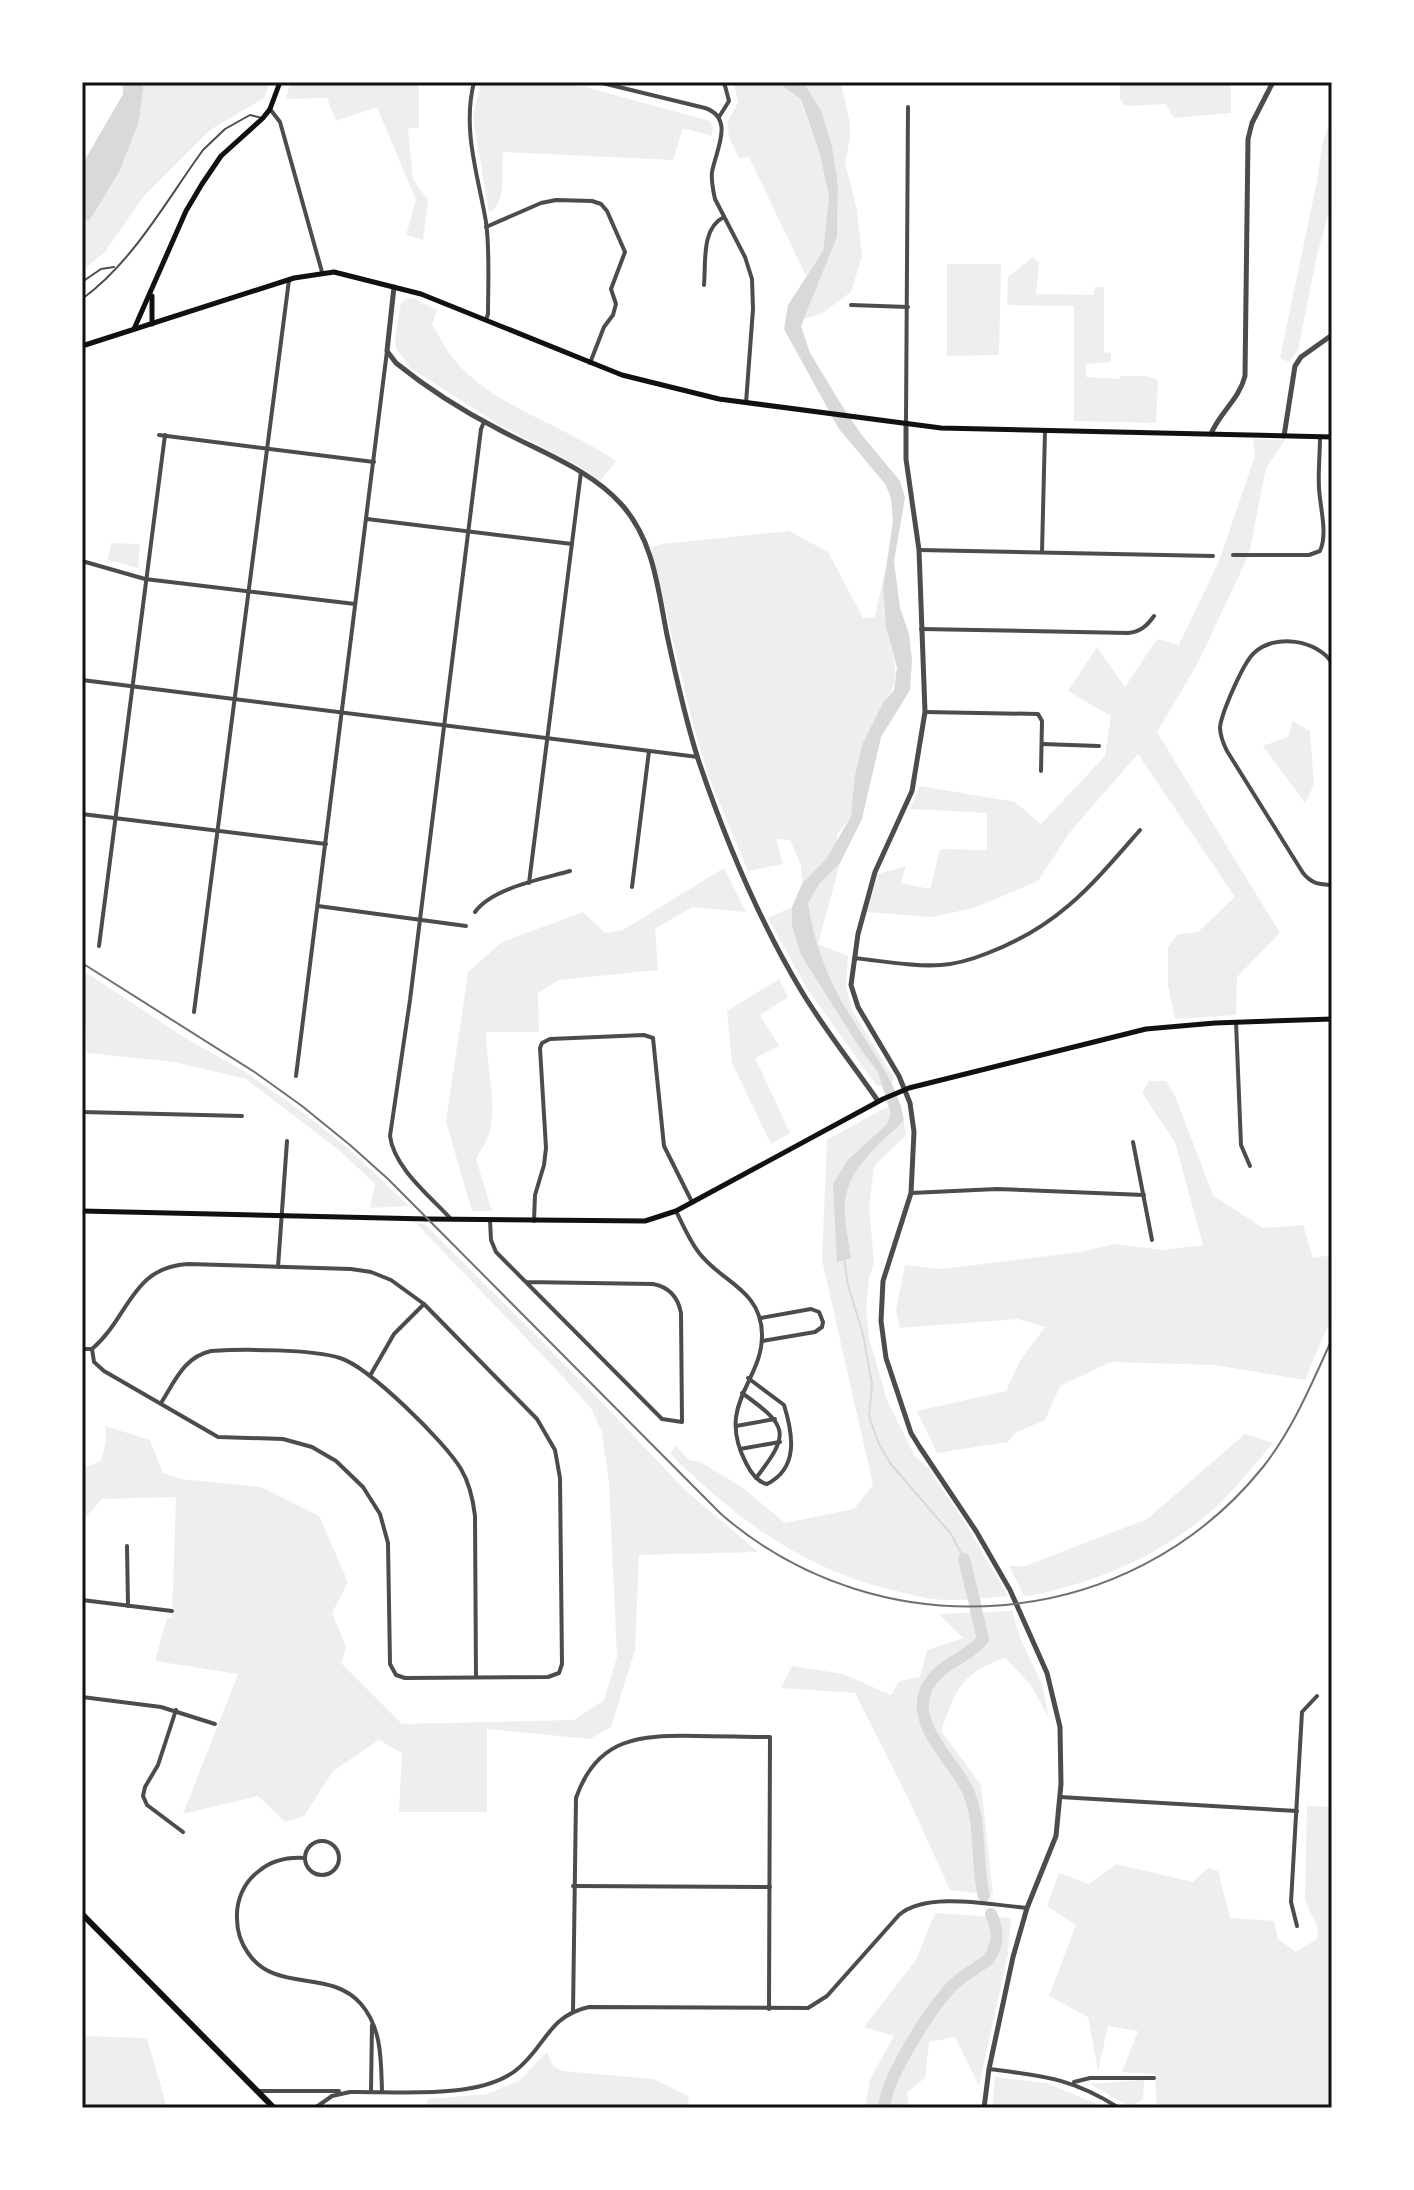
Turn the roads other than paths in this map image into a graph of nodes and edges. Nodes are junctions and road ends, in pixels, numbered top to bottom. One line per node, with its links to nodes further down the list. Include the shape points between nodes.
1 (280, 82): 7 (main road)
2 (474, 82): 11 (street, via 468,112)
3 (598, 82): 8 (street, via 705,108)
4 (724, 82): 8 (street, via 729,101)
5 (1273, 82): 33 (street, via 1248,139 1245,376 1238,396)
6 (908, 107): 21 (street)
7 (270, 109): 9 (main road); 13 (street, via 280,122)
8 (719, 117): 10 (street, via 712,180)
9 (263, 118): 12 (lane, via 250,115 216,136); 18 (main road, via 221,156 202,184)
10 (724, 217): 16 (street, via 708,233); 29 (street, via 745,257 754,291)
11 (486, 227): 22 (street); 28 (street, via 556,200 592,201 607,211 625,252 611,289 613,315)
12 (115, 267): 15 (lane, via 106,266); 19 (lane)
13 (322, 272): 14 (main road); 17 (main road)
14 (289, 280): 23 (main road); 37 (street)
15 (82, 282)
16 (704, 285)
17 (394, 286): 22 (main road); 27 (street)
18 (153, 291): 23 (main road); 24 (main road)
19 (82, 299)
20 (851, 305): 21 (street)
21 (908, 307): 31 (street)
22 (486, 320): 28 (main road)
23 (152, 324): 24 (main road)
24 (134, 330): 26 (main road)
25 (1332, 335): 34 (street, via 1295,366)
26 (82, 346)
27 (387, 351): 30 (street, via 400,366); 38 (street)
28 (590, 363): 29 (main road, via 683,391)
29 (746, 403): 31 (main road)
30 (484, 422): 39 (street); 41 (street)
31 (906, 423): 32 (main road); 43 (street)
32 (1045, 431): 33 (main road); 44 (street)
33 (1211, 434): 34 (main road)
34 (1284, 436): 35 (main road)
35 (1320, 437): 36 (main road); 45 (street, via 1320,551)
36 (1332, 437)
37 (265, 449): 38 (street); 48 (street, via 162,435); 49 (street)
38 (374, 462): 40 (street)
39 (581, 472): 42 (street); 64 (street, via 622,505 647,538)
40 (367, 519): 41 (street); 50 (street)
41 (469, 531): 42 (street); 59 (street)
42 (572, 544): 60 (street)
43 (919, 550): 44 (street); 52 (street)
44 (1042, 552): 46 (street)
45 (1233, 555)
46 (1213, 556)
47 (82, 561): 48 (street)
48 (145, 579): 49 (street); 55 (street)
49 (247, 592): 50 (street); 56 (street)
50 (355, 604): 57 (street)
51 (1154, 616): 52 (street, via 1138,632 1128,633)
52 (921, 629): 58 (street)
53 (1332, 663): 73 (street, via 1308,644 1262,647 1244,667 1220,726 1227,751 1310,881)
54 (82, 680): 55 (street)
55 (132, 686): 56 (street); 67 (street)
56 (233, 698): 57 (street); 68 (street)
57 (341, 712): 59 (street); 70 (street)
58 (925, 712): 61 (street, via 1038,714); 80 (street, via 912,791 875,872)
59 (443, 725): 60 (street); 77 (street)
60 (546, 738): 63 (street); 72 (street)
61 (1042, 744): 62 (street); 65 (street)
62 (1099, 746)
63 (649, 751): 64 (street); 74 (street)
64 (698, 757): 86 (street, via 768,929 801,990)
65 (1041, 771)
66 (82, 814): 67 (street)
67 (115, 817): 68 (street); 79 (street)
68 (217, 829): 70 (street); 81 (street)
69 (1140, 830): 80 (street, via 1068,908 1000,949 940,966)
70 (326, 844): 75 (street)
71 (570, 871): 72 (street)
72 (529, 883): 76 (street, via 485,901)
73 (1332, 885)
74 (632, 887)
75 (318, 906): 77 (street); 84 (street)
76 (475, 912)
77 (418, 919): 78 (street); 98 (street, via 390,1136 400,1162)
78 (466, 926)
79 (99, 946)
80 (854, 958): 85 (street, via 853,995)
81 (194, 1012)
82 (1332, 1019): 83 (main road)
83 (1236, 1022): 85 (main road, via 1146,1029); 91 (street, via 1241,1145)
84 (296, 1076)
85 (903, 1090): 86 (main road); 92 (street, via 914,1132)
86 (881, 1100): 94 (main road)
87 (82, 1112): 88 (street)
88 (242, 1116)
89 (287, 1141): 97 (street)
90 (1133, 1142): 93 (street)
91 (1250, 1166)
92 (911, 1193): 93 (street, via 997,1189); 127 (street, via 883,1281 881,1321 892,1377 911,1433 1000,1570 1047,1673 1061,1735)
93 (1144, 1195): 101 (street)
94 (692, 1202): 96 (main road); 100 (street, via 664,1146 653,1038 550,1039 540,1048 545,1156)
95 (82, 1211): 97 (main road)
96 (676, 1211): 100 (main road, via 637,1222); 105 (street, via 700,1254 749,1295)
97 (280, 1216): 98 (main road); 102 (street)
98 (451, 1219): 99 (main road)
99 (490, 1220): 100 (main road); 103 (street, via 494,1248)
100 (534, 1221)
101 (1152, 1240)
102 (278, 1267): 104 (street, via 371,1272 400,1284); 108 (street, via 188,1264 162,1270 140,1285 109,1335)
103 (526, 1282): 103 (street, via 662,1419 682,1422 681,1313 670,1291 653,1284)
104 (424, 1304): 109 (street, via 394,1334); 122 (street, via 537,1419 559,1469 559,1673)
105 (761, 1318): 106 (street); 106 (street, via 811,1309 823,1322 815,1332)
106 (762, 1341): 110 (street)
107 (82, 1349): 108 (street)
108 (92, 1349): 112 (street, via 94,1362 104,1371)
109 (371, 1374): 112 (street, via 320,1354 211,1351 187,1363); 122 (street, via 453,1457 471,1490)
110 (748, 1378): 111 (street); 117 (street, via 784,1405 793,1450 776,1479 767,1484)
111 (742, 1393): 113 (street); 114 (street)
112 (161, 1404): 122 (street, via 218,1437 293,1441 336,1461 369,1495 387,1534 392,1670 402,1678)
113 (775, 1419): 114 (street); 115 (street)
114 (736, 1426): 116 (street)
115 (780, 1442): 116 (street); 117 (street)
116 (740, 1449): 117 (street)
117 (756, 1478)
118 (127, 1546): 120 (street)
119 (82, 1600): 120 (street)
120 (128, 1606): 121 (street)
121 (172, 1611)
122 (476, 1677)
123 (1317, 1696): 128 (street, via 1302,1712)
124 (82, 1697): 125 (street)
125 (176, 1710): 126 (street); 129 (street, via 143,1796 147,1805)
126 (215, 1724)
127 (1060, 1797): 128 (street); 133 (street, via 1056,1836)
128 (1297, 1811): 135 (street, via 1291,1902)
129 (183, 1832)
130 (305, 1858): 130 (street, via 313,1873 324,1876 334,1871 339,1856 329,1843 318,1842); 138 (street, via 277,1861 250,1880 237,1911 242,1943 273,1975 345,1990)
131 (573, 1886): 132 (street); 132 (street, via 576,1798 585,1777 606,1753 652,1735 770,1737); 137 (street)
132 (770, 1887): 136 (street)
133 (1027, 1908): 136 (street, via 925,1902 908,1908 823,2000 802,2009); 139 (street)
134 (82, 1914): 142 (main road)
135 (1297, 1926)
136 (769, 2009): 137 (street, via 589,2007)
137 (573, 2012): 144 (street, via 553,2026 520,2068 496,2082 466,2089)
138 (373, 2023): 143 (street); 144 (street)
139 (989, 2069): 141 (street); 148 (street)
140 (1154, 2078): 141 (street)
141 (1072, 2082): 149 (street)
142 (256, 2091): 145 (street); 146 (main road)
143 (371, 2091): 144 (street); 145 (street)
144 (382, 2091)
145 (350, 2092): 147 (street)
146 (274, 2108)
147 (315, 2108)
148 (984, 2108)
149 (1119, 2108)

